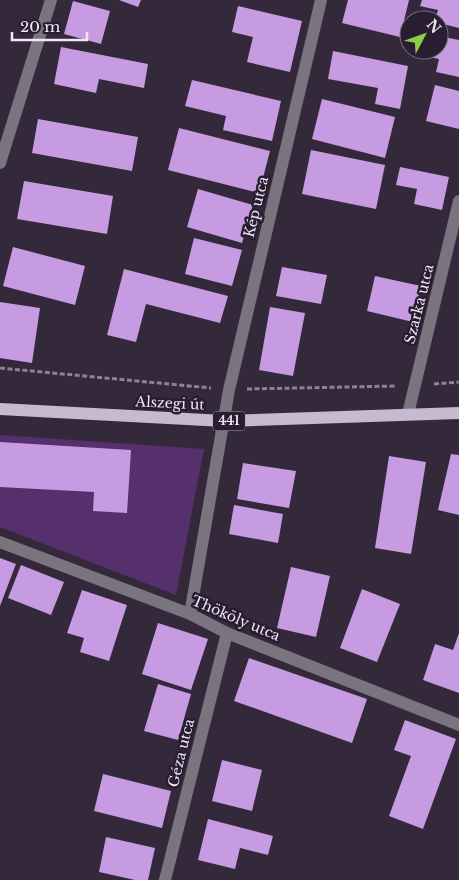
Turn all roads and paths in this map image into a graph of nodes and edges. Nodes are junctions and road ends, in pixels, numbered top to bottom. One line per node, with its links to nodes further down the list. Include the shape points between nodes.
1 (51, 0): 3 (street)
2 (321, 0): 8 (street, Kép utca, via 249,300)
3 (0, 163)
4 (459, 201): 7 (street, Szarka utca)
5 (0, 409): 8 (main road, Alszegi út / 441)
6 (459, 413): 7 (main road, Alszegi út / 441)
7 (408, 414): 8 (main road, Alszegi út / 441)
8 (224, 421): 10 (street)
9 (0, 542): 10 (street, Thököly utca)
10 (190, 614): 11 (street, Thököly utca)
11 (227, 633): 12 (street, Thököly utca); 13 (street, Géza utca)
12 (459, 725)
13 (165, 880)

